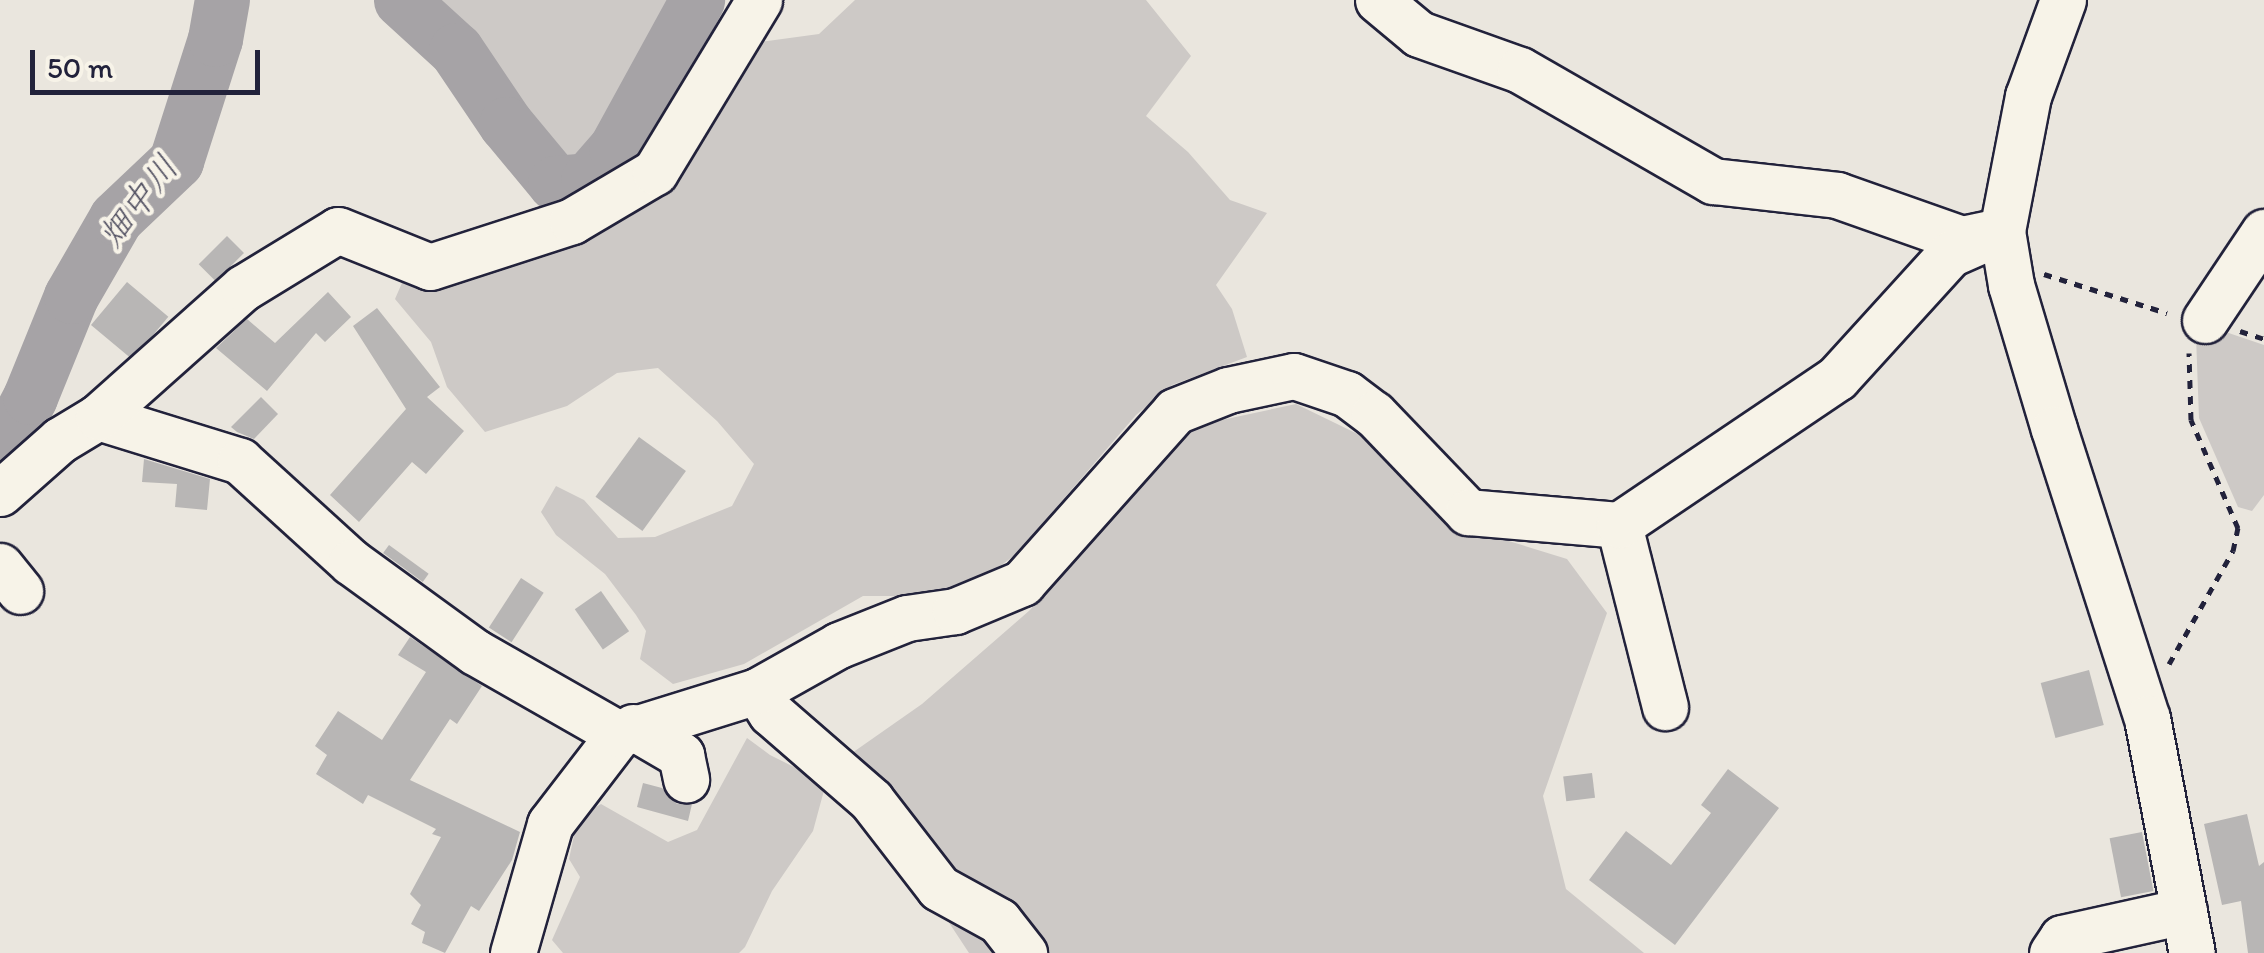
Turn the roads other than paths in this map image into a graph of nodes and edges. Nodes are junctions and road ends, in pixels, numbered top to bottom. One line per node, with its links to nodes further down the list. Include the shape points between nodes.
1 (759, 0): 7 (street, via 655,172 572,222 430,266 338,230 243,288)
2 (1378, 0): 4 (street, via 1420,34 1520,70 1713,181 1837,195 1962,239)
3 (2063, 0): 4 (street, via 2028,96)
4 (2002, 231): 9 (street, via 1950,254 1838,378); 14 (street, via 2011,285 2147,718)
5 (2264, 232): 6 (street)
6 (2197, 320)
7 (98, 417): 8 (street); 12 (street, via 240,461 351,562 475,652)
8 (0, 492)
9 (1619, 525): 10 (street, via 1468,512 1374,414 1346,394 1294,376 1228,390 1175,411 1022,583 839,645); 11 (street)
10 (757, 691): 12 (street); 16 (street, via 771,713 871,800 939,888 999,921)
11 (1665, 707)
12 (626, 730): 13 (street, via 681,755); 15 (street, via 550,824)
13 (686, 778)
14 (2188, 932): 17 (street, via 2062,938)
15 (513, 953)
16 (1024, 953)
17 (2052, 953)

